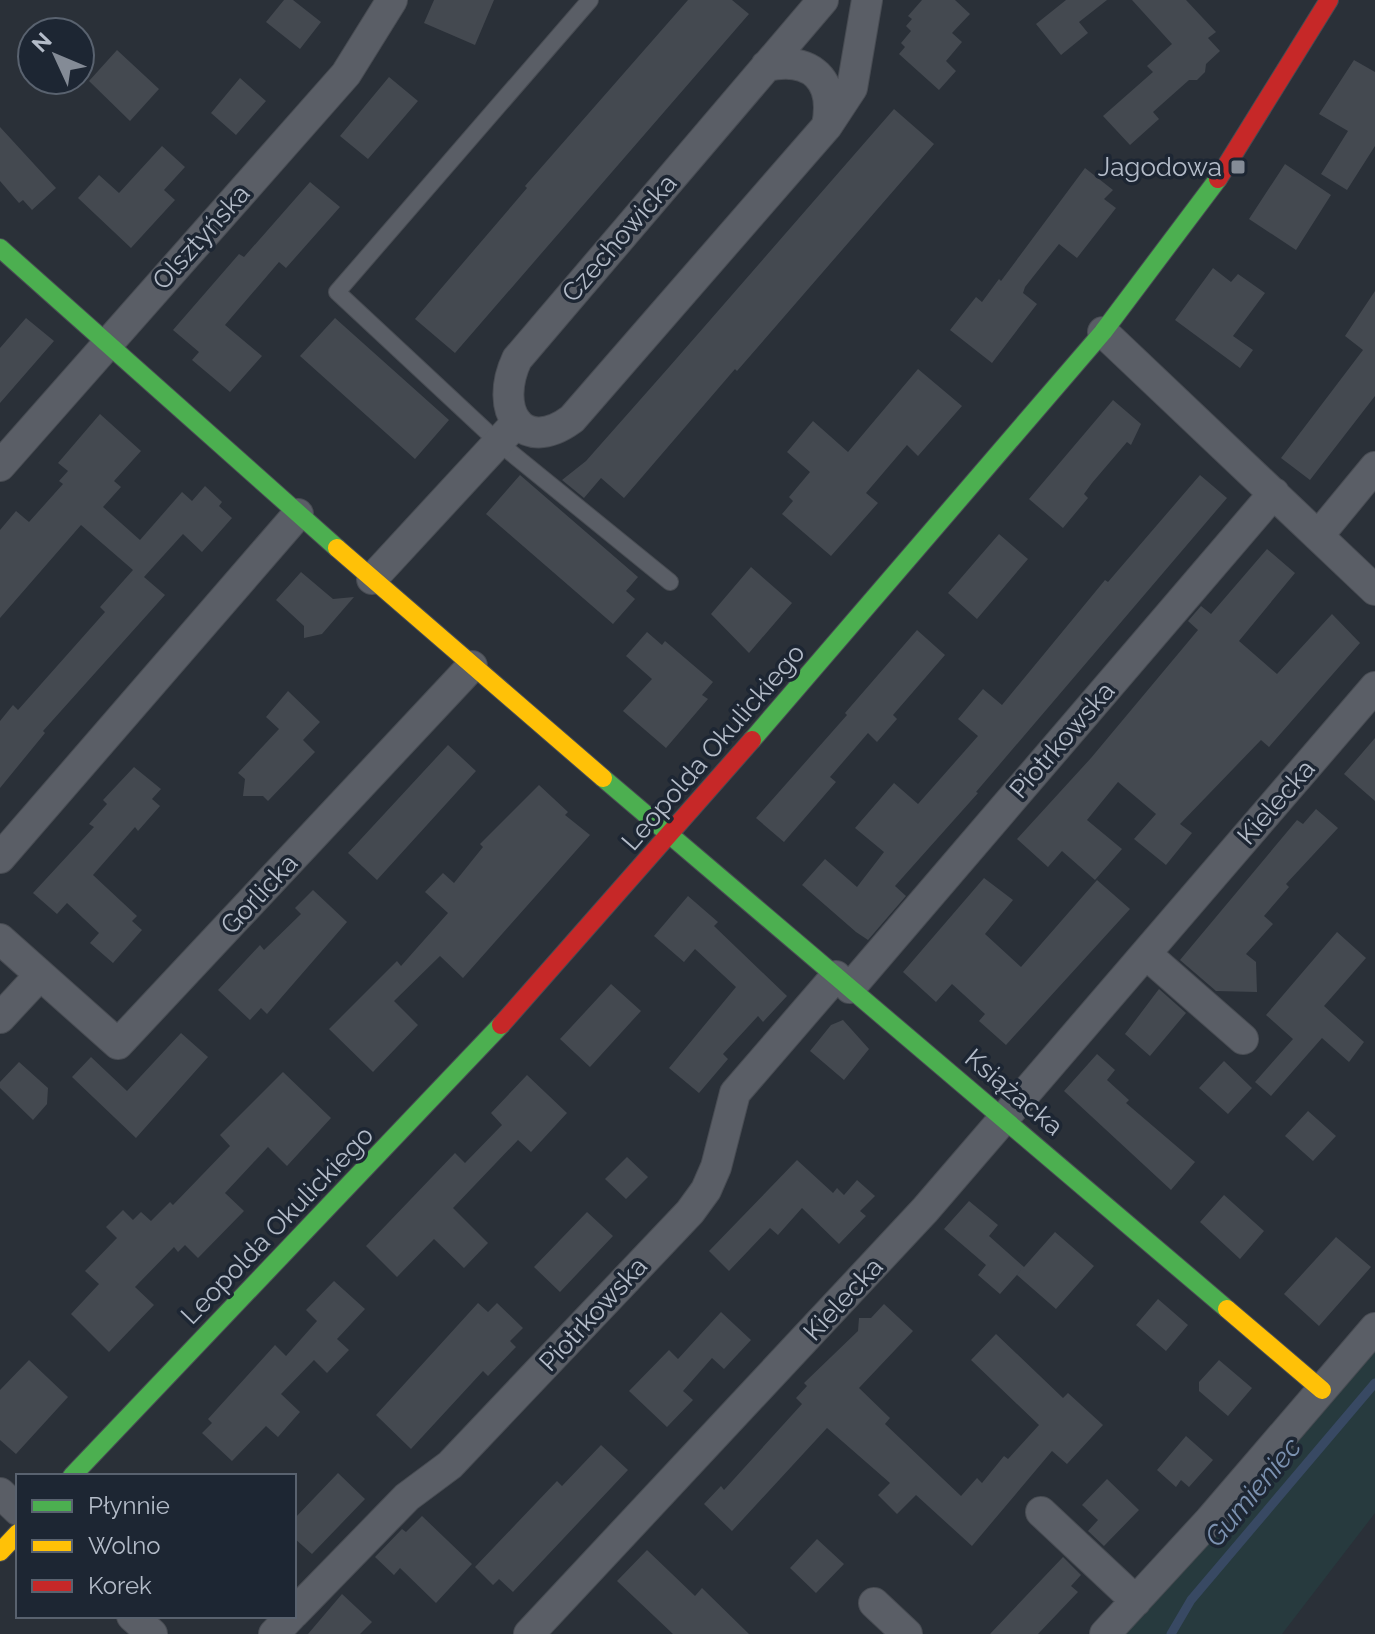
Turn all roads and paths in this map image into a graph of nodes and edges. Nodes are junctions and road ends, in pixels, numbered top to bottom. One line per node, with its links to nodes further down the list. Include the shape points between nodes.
1 (392, 0): 10 (street, Olsztyńska, via 346,74)
2 (590, 0): 11 (lane, via 337,292)
3 (823, 0): 6 (street, Czechowicka)
4 (867, 0): 7 (street, via 852,88)
5 (1329, 0): 9 (street, Leopolda Okulickiego, via 1230,164)
6 (766, 66): 7 (street, via 785,62 813,71 830,95); 11 (street, Czechowicka, via 517,359 506,394)
7 (827, 126): 11 (street, via 572,419 544,432)
8 (0, 248): 10 (street)
9 (1103, 332): 14 (street); 22 (street, Leopolda Okulickiego)
10 (104, 344): 12 (street, Olsztyńska); 15 (street)
11 (508, 432): 17 (street); 18 (lane)
12 (0, 466)
13 (1375, 467): 16 (street)
14 (1274, 493): 16 (street); 27 (street, Piotrkowska)
15 (298, 514): 17 (street); 23 (street)
16 (1318, 536): 19 (street)
17 (372, 579): 20 (street)
18 (670, 582)
19 (1375, 590)
20 (472, 666): 22 (street); 26 (street, Gorlicka, via 118,1044)
21 (1375, 687): 25 (street, Kielecka)
22 (671, 836): 27 (street, Książacka); 33 (street, Leopolda Okulickiego, via 433,1099)
23 (0, 858)
24 (0, 939): 26 (street, Gorlicka)
25 (1146, 954): 29 (street); 30 (street, Kielecka)
26 (40, 975): 28 (street)
27 (843, 982): 30 (street, Książacka); 41 (street, Piotrkowska, via 735,1093 716,1167 690,1212 450,1465 407,1497)
28 (0, 1018)
29 (1243, 1039)
30 (1006, 1119): 32 (street, Książacka); 46 (street, Kielecka)
31 (1375, 1328): 32 (street)
32 (1322, 1390): 39 (street)
33 (74, 1474)
34 (0, 1493): 35 (street)
35 (16, 1508)
36 (1041, 1512): 39 (street)
37 (16, 1535): 38 (street)
38 (0, 1552)
39 (1136, 1601): 48 (street)
40 (874, 1603): 47 (street)
41 (296, 1612)
42 (134, 1618): 44 (street)
43 (290, 1618): 45 (street, Piotrkowska)
44 (152, 1634)
45 (274, 1634)
46 (529, 1634)
47 (907, 1634)
48 (1105, 1634)

